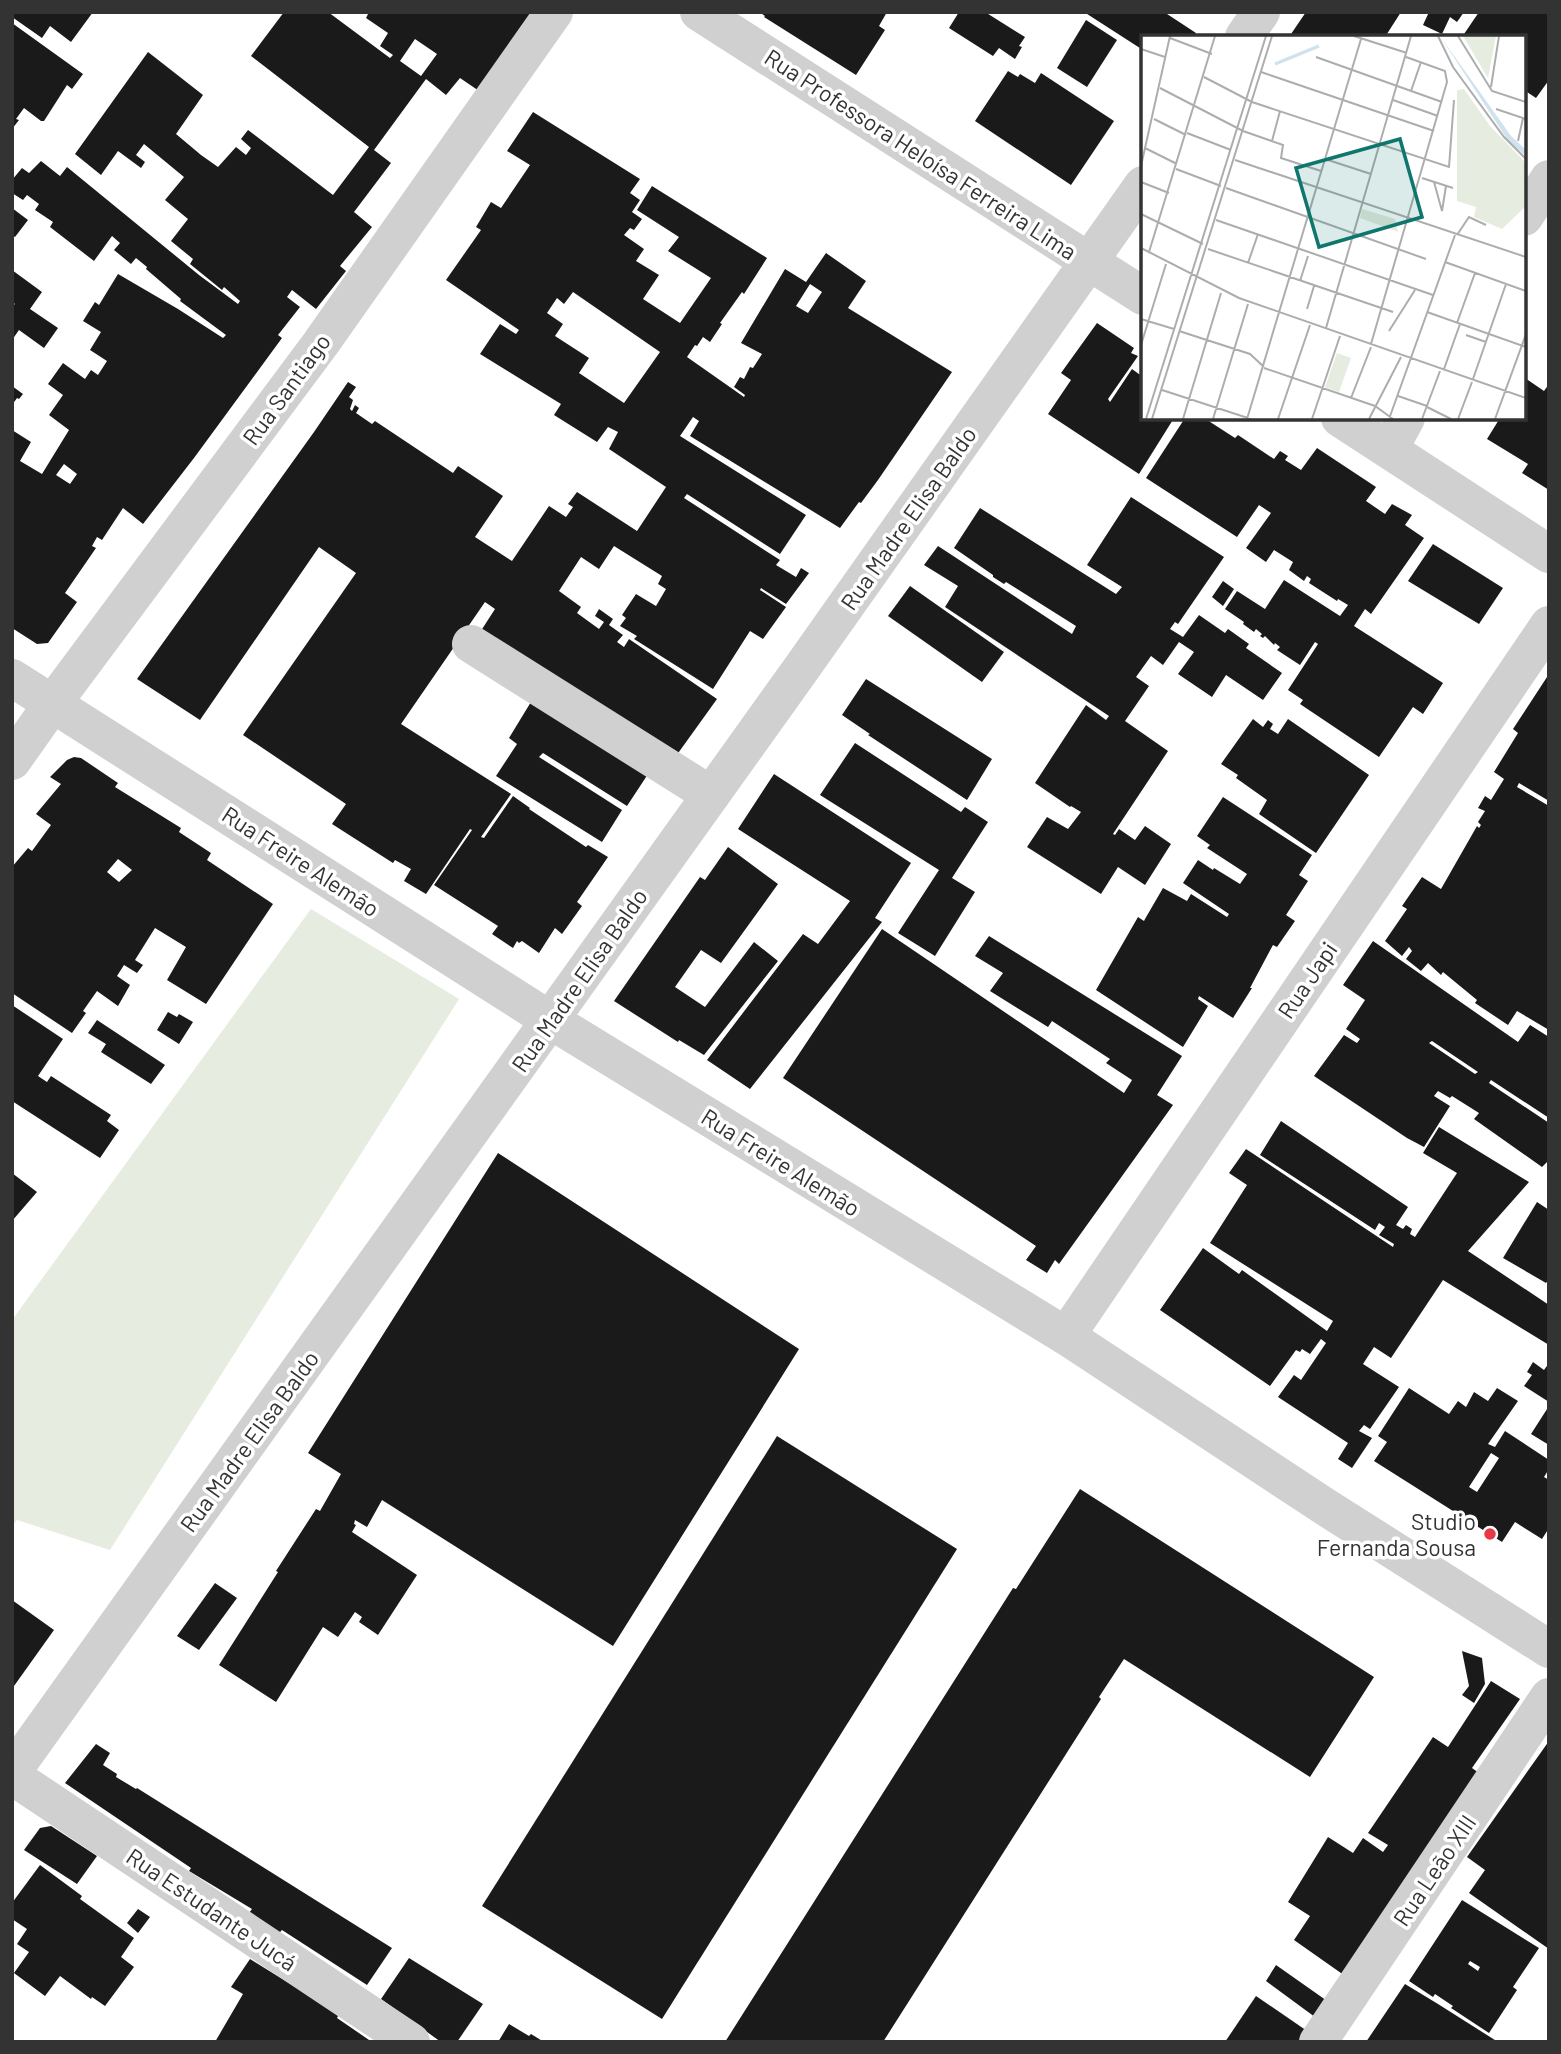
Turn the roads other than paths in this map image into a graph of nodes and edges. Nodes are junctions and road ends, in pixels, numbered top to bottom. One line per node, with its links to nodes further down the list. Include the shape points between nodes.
1 (554, 12): 16 (street, Rua Santiago, via 321,343)
2 (699, 12): 8 (street, Rua Professora Heloísa Ferreira Lima)
3 (1261, 12): 4 (street)
4 (1245, 35)
5 (1549, 179): 7 (street)
6 (1141, 188): 8 (street, Rua Madre Elisa Baldo)
7 (1526, 214)
8 (1090, 263): 9 (street, Rua Professora Heloísa Ferreira Lima); 18 (street, Rua Madre Elisa Baldo)
9 (1141, 295)
10 (1348, 420): 11 (street)
11 (1397, 433): 12 (street)
12 (1549, 554)
13 (1549, 625): 20 (street, Rua Japi)
14 (471, 645): 18 (street)
15 (12, 678): 16 (street, Rua Freire Alemão)
16 (52, 703): 17 (street, Rua Santiago); 19 (street, Rua Freire Alemão)
17 (12, 761)
18 (710, 795): 19 (street, Rua Madre Elisa Baldo)
19 (550, 1020): 20 (street, Rua Freire Alemão); 23 (street, Rua Madre Elisa Baldo)
20 (1066, 1336): 21 (street, Rua Freire Alemão)
21 (1549, 1649)
22 (1549, 1698): 25 (street, Rua Leão XIII)
23 (12, 1774): 24 (street, Rua Estudante Jucá)
24 (411, 2042)
25 (1318, 2042)

